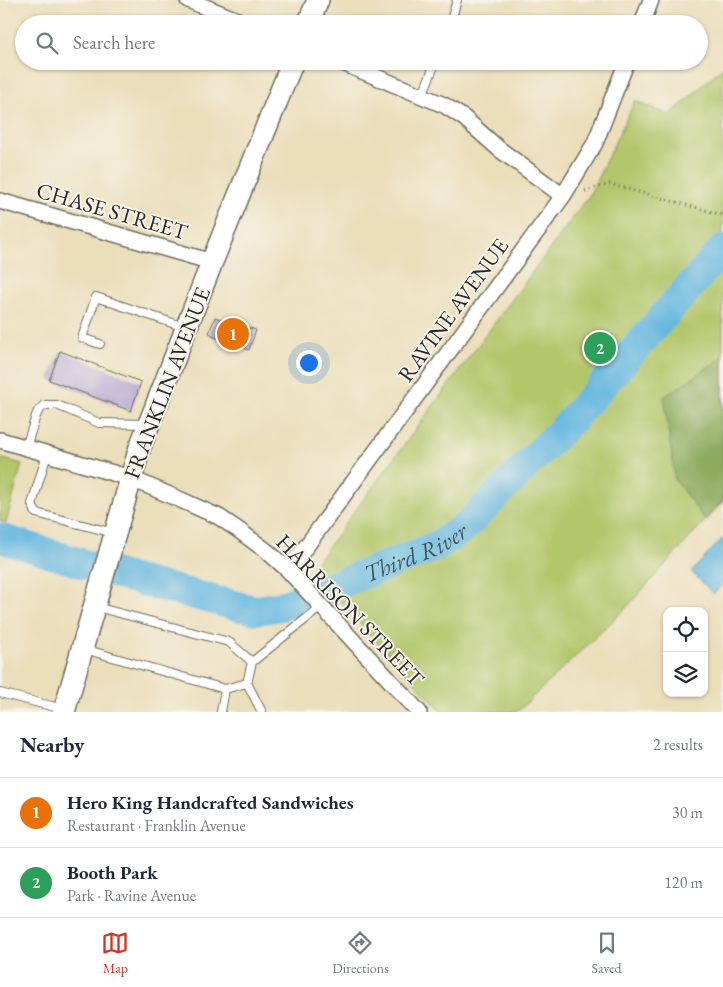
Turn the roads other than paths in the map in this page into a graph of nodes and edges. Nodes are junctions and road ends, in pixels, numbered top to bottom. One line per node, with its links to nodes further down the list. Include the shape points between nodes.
1 (188, 0): 5 (street)
2 (318, 0): 6 (main road)
3 (457, 0): 7 (lane)
4 (651, 0): 8 (street)
5 (225, 15)
6 (312, 15)
7 (453, 15)
8 (645, 15)
9 (289, 70): 16 (main road, FRANKLIN AVENUE)
10 (360, 70): 13 (street)
11 (432, 70): 13 (lane)
12 (623, 70): 14 (street, RAVINE AVENUE, via 595,143)
13 (422, 96): 14 (street, via 464,118 499,149)
14 (563, 196): 25 (street, RAVINE AVENUE, via 302,552)
15 (0, 201): 16 (street, CHASE STREET)
16 (212, 262): 17 (main road, FRANKLIN AVENUE)
17 (186, 328): 18 (lane, via 96,297 82,338); 19 (main road, FRANKLIN AVENUE)
18 (100, 344)
19 (148, 424): 21 (lane, via 99,423 57,405 44,405 37,413); 23 (main road, FRANKLIN AVENUE)
20 (0, 440): 21 (street, HARRISON STREET)
21 (26, 447): 22 (street, HARRISON STREET)
22 (47, 454): 23 (street, HARRISON STREET); 24 (lane, via 32,504 36,513)
23 (130, 478): 24 (main road, FRANKLIN AVENUE); 25 (street, HARRISON STREET, via 219,518 253,540)
24 (112, 539): 26 (main road, FRANKLIN AVENUE)
25 (290, 573): 27 (street, HARRISON STREET)
26 (96, 599): 28 (main road, FRANKLIN AVENUE); 29 (lane, via 229,642)
27 (325, 609): 29 (lane); 36 (street, HARRISON STREET)
28 (82, 649): 31 (lane); 34 (main road, FRANKLIN AVENUE)
29 (252, 662): 30 (lane)
30 (247, 683): 31 (lane); 33 (lane)
31 (225, 689): 35 (lane)
32 (0, 693): 34 (lane)
33 (262, 710)
34 (65, 711)
35 (221, 712)
36 (419, 712)

